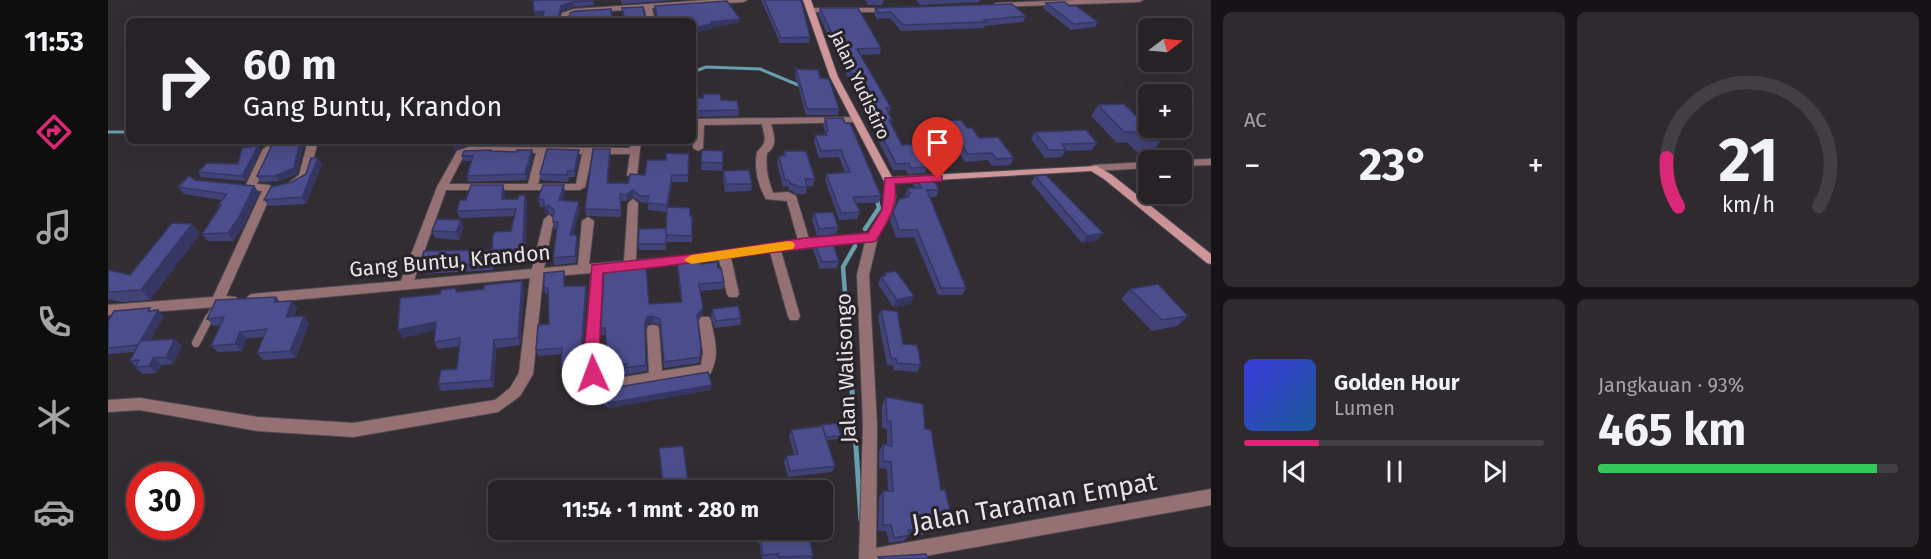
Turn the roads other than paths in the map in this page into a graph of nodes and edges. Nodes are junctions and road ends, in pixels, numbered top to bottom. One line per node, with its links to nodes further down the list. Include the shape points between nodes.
1 (599, 0): 9 (street)
2 (740, 0): 6 (street)
3 (807, 0): 11 (street, Jalan Yudistiro)
4 (1119, 0): 5 (street); 8 (street)
5 (1139, 0)
6 (683, 1): 7 (street)
7 (648, 6): 9 (street, via 617,12); 13 (street)
8 (986, 6)
9 (600, 9): 12 (street, via 568,12)
10 (904, 9): 11 (street)
11 (811, 10): 14 (street, Jalan Yudistiro, via 824,53)
12 (565, 18)
13 (650, 18)
14 (855, 120): 15 (street); 28 (street, Jalan Yudistiro)
15 (766, 121): 16 (street); 36 (street, via 770,141 760,162 767,191 770,196 792,199)
16 (696, 122): 19 (street)
17 (312, 144): 31 (street, via 304,177 291,185)
18 (635, 146): 22 (street); 27 (street)
19 (698, 148)
20 (268, 149): 31 (street, via 245,186)
21 (542, 150): 22 (street); 29 (street, via 460,153); 30 (street)
22 (588, 151): 30 (street, via 582,186)
23 (1211, 162): 24 (street)
24 (1192, 163)
25 (1138, 166): 26 (street)
26 (1093, 168): 28 (street, via 1044,177); 39 (street)
27 (632, 175)
28 (889, 181): 35 (street, Jalan Walisongo, via 888,210)
29 (442, 187): 30 (street); 44 (street)
30 (532, 187)
31 (269, 188): 46 (street)
32 (633, 203): 40 (street)
33 (549, 219): 43 (street)
34 (588, 221): 42 (street)
35 (872, 237): 36 (street, Gang Buntu, Krandon); 55 (street, Jalan Walisongo, via 863,275 870,424)
36 (805, 243): 37 (street, Gang Buntu, Krandon)
37 (774, 248): 38 (street, Gang Buntu, Krandon); 48 (street)
38 (724, 255): 40 (street, Gang Buntu, Krandon); 45 (street)
39 (1211, 260)
40 (630, 265): 41 (street, Gang Buntu, Krandon)
41 (597, 268): 42 (street, Gang Buntu, Krandon); 52 (street, via 593,374 598,380 624,383)
42 (583, 269): 43 (street, Gang Buntu, Krandon)
43 (537, 273): 44 (street, Gang Buntu, Krandon); 53 (street, via 526,374 515,392 498,406 353,430 258,424 140,404)
44 (406, 284): 46 (street, Gang Buntu, Krandon)
45 (733, 294)
46 (217, 302): 47 (street, Gang Buntu, Krandon); 51 (lane)
47 (108, 309)
48 (794, 316)
49 (705, 321): 52 (street, via 710,356 705,370)
50 (653, 330): 52 (street)
51 (196, 343)
52 (657, 378)
53 (108, 406)
54 (1211, 497): 55 (street, Jalan Taraman Empat)
55 (867, 559)

